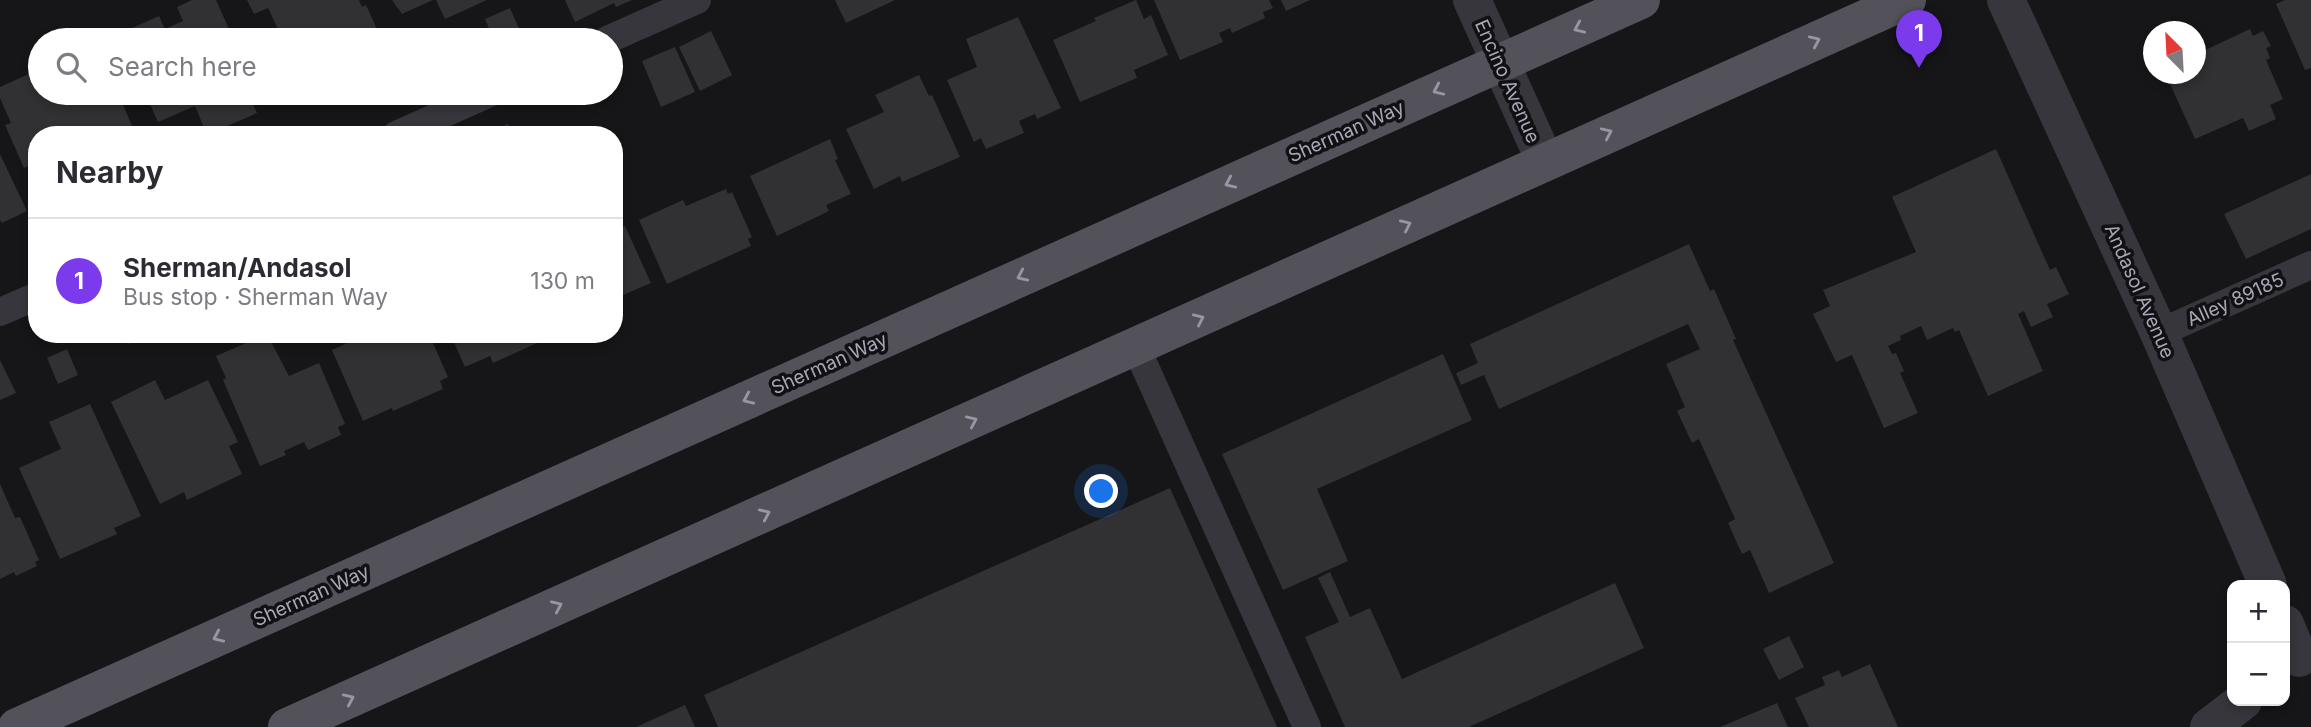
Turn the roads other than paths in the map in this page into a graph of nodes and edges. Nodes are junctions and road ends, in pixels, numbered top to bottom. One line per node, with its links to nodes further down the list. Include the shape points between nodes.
1 (697, 0): 6 (lane)
2 (1472, 0): 7 (street, Encino Avenue)
3 (1641, 0): 7 (main road, Sherman Way, one-way to 7)
4 (1907, 0): 10 (main road, one-way to 4)
5 (2006, 0): 14 (street, Andasol Avenue)
6 (623, 33)
7 (1500, 62): 10 (street, Encino Avenue); 18 (main road, Sherman Way, one-way to 18)
8 (463, 105): 9 (lane)
9 (417, 126)
10 (1545, 161): 15 (main road, one-way to 10)
11 (2311, 265): 14 (lane, Alley 89185)
12 (28, 300): 13 (lane)
13 (0, 313)
14 (2159, 333): 16 (street, Andasol Avenue)
15 (1136, 347): 19 (main road, one-way to 15); 20 (lane)
16 (2266, 580)
17 (2237, 706): 21 (street)
18 (17, 727)
19 (287, 727)
20 (1307, 727)
21 (2209, 727)

